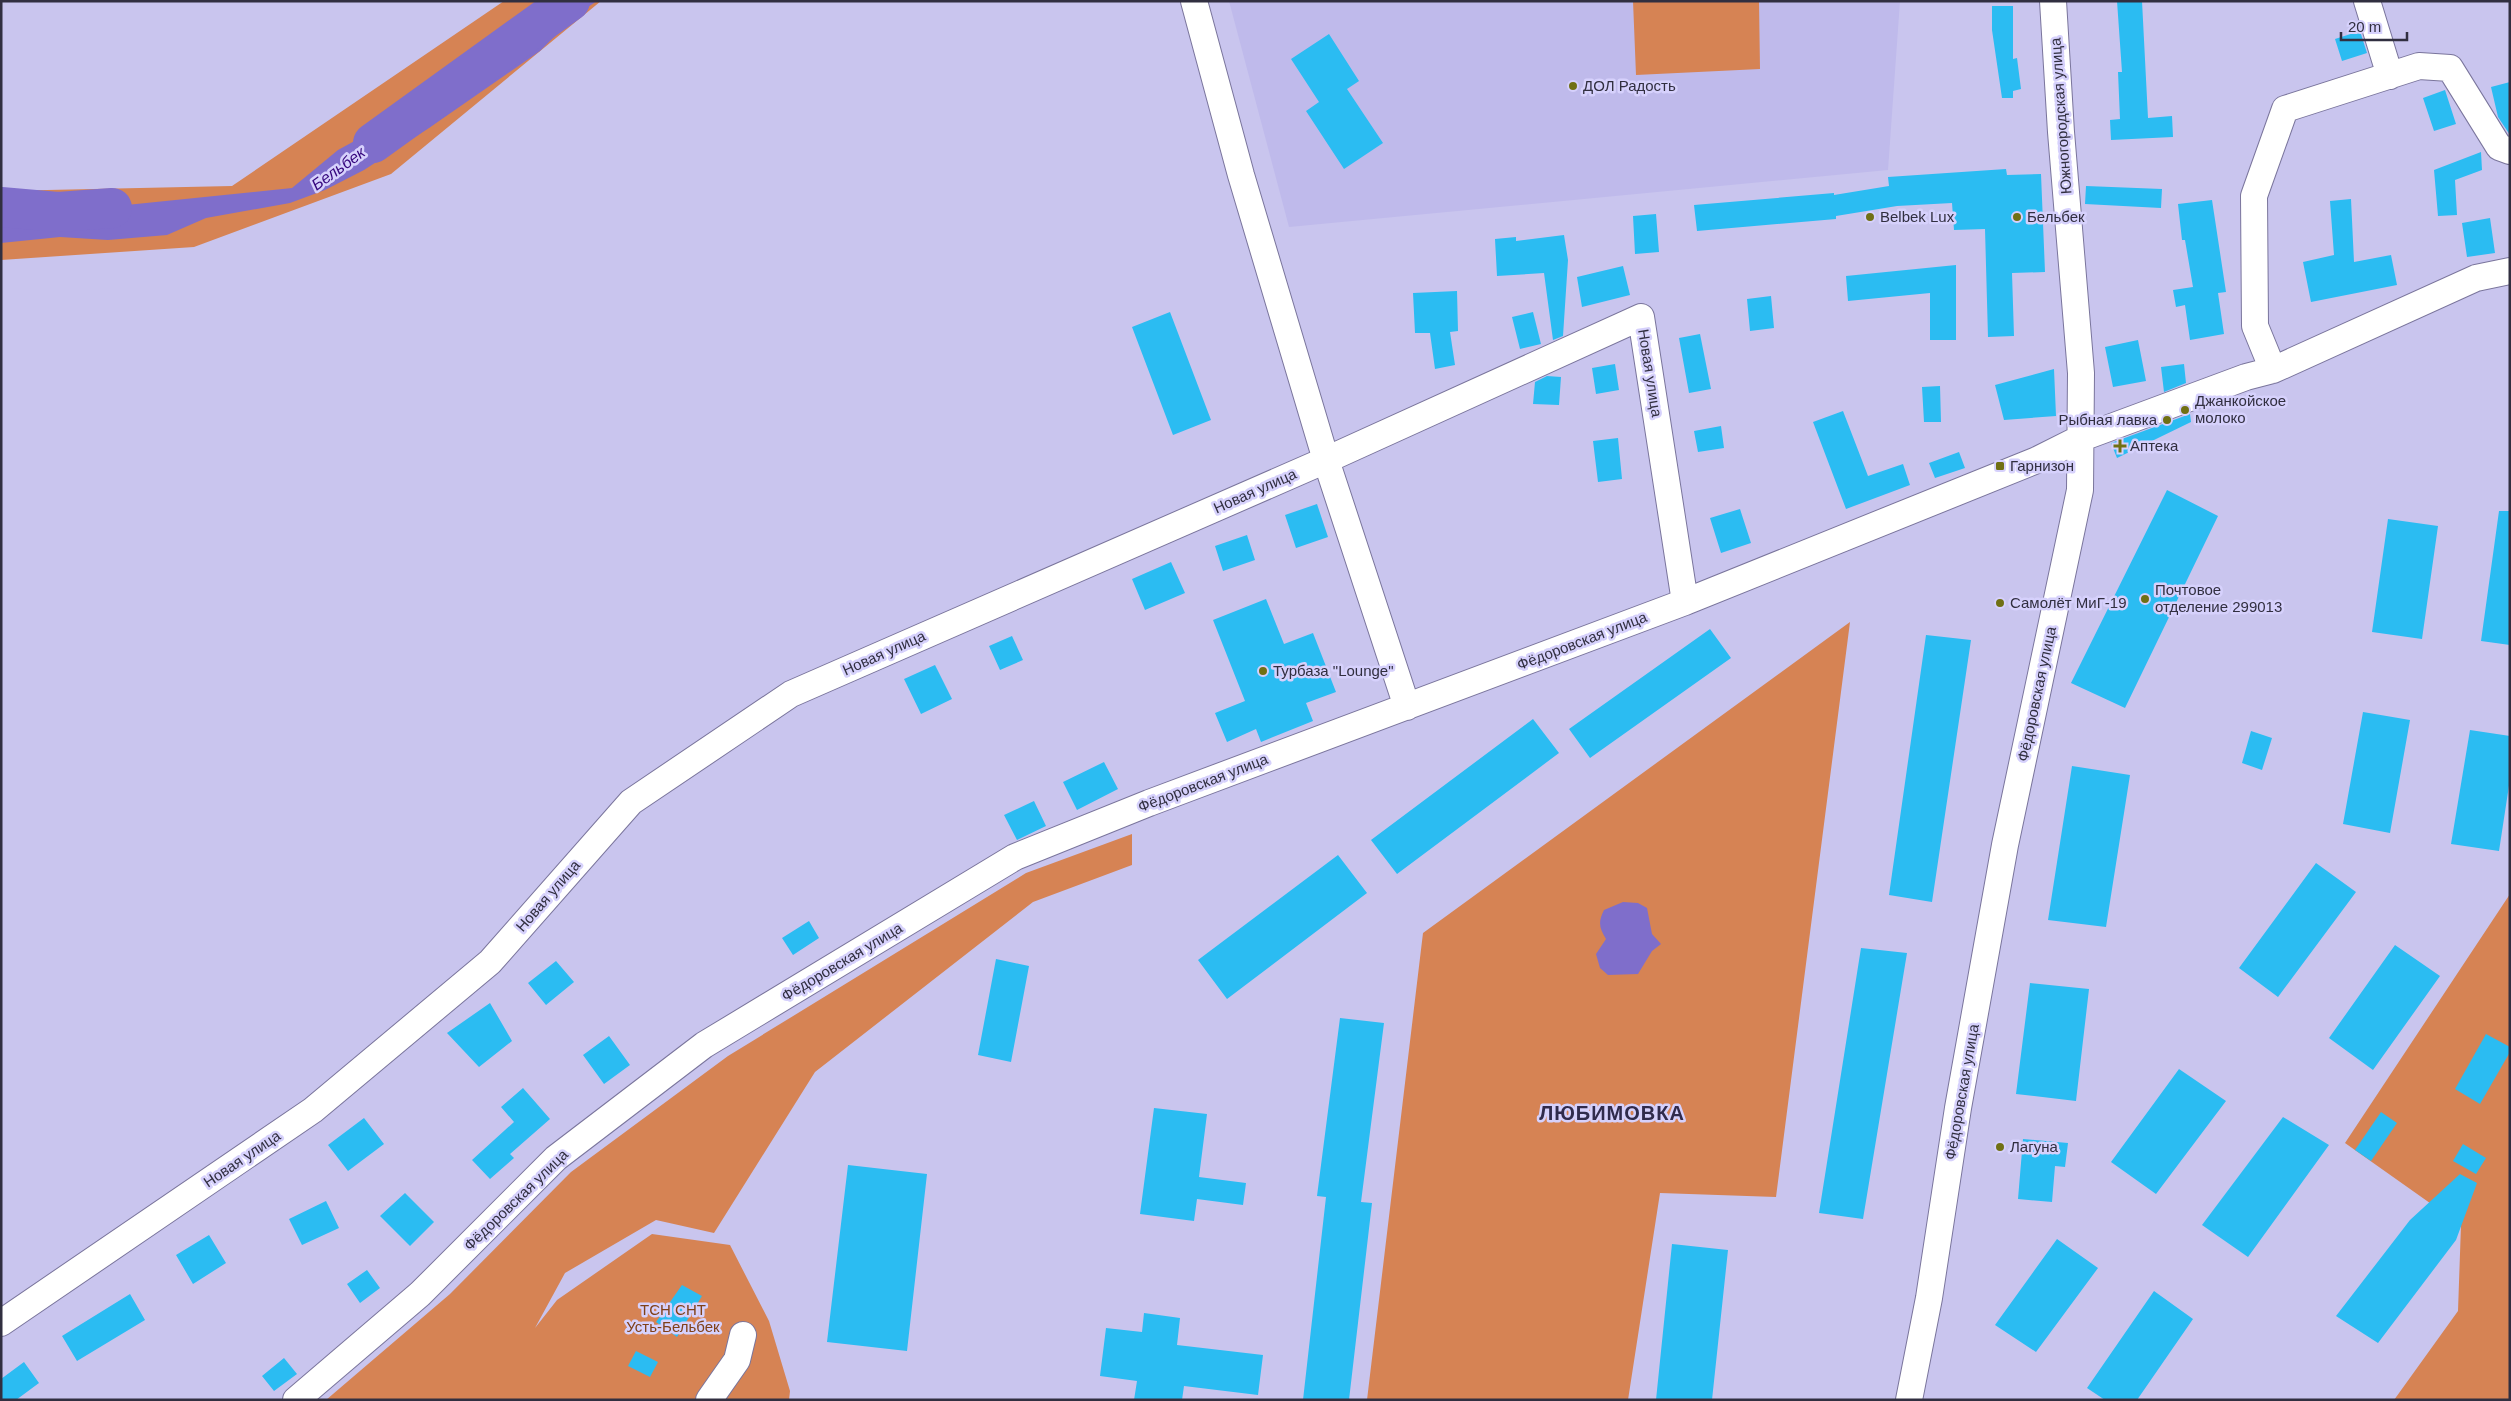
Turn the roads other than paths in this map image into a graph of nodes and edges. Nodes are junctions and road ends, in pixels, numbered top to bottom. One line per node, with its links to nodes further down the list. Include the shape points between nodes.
1 (1194, 1): 9 (street, via 1240,175)
2 (2053, 1): 8 (street, Южногородская улица, via 2081,373)
3 (2367, 1): 4 (street)
4 (2390, 76): 5 (street, via 2420,66 2450,68 2499,147); 7 (street, via 2285,109 2254,196 2255,326)
5 (2510, 151)
6 (2510, 271): 7 (street, via 2476,278)
7 (2273, 370): 8 (street)
8 (2079, 439): 10 (street, Фёдоровская улица, via 2037,460); 16 (street, Фёдоровская улица, via 2080,490 2005,845)
9 (1326, 460): 10 (street, Новая улица, via 1641,317); 11 (street); 12 (street, Новая улица, via 791,694 631,802 490,962 312,1110)
10 (1685, 602): 11 (street, Фёдоровская улица)
11 (1407, 707): 14 (street, Фёдоровская улица, via 1149,803 1015,857 704,1045 556,1158 420,1294)
12 (1, 1323)
13 (743, 1335): 15 (street, via 737,1360)
14 (296, 1400)
15 (709, 1400)
16 (1909, 1400)

